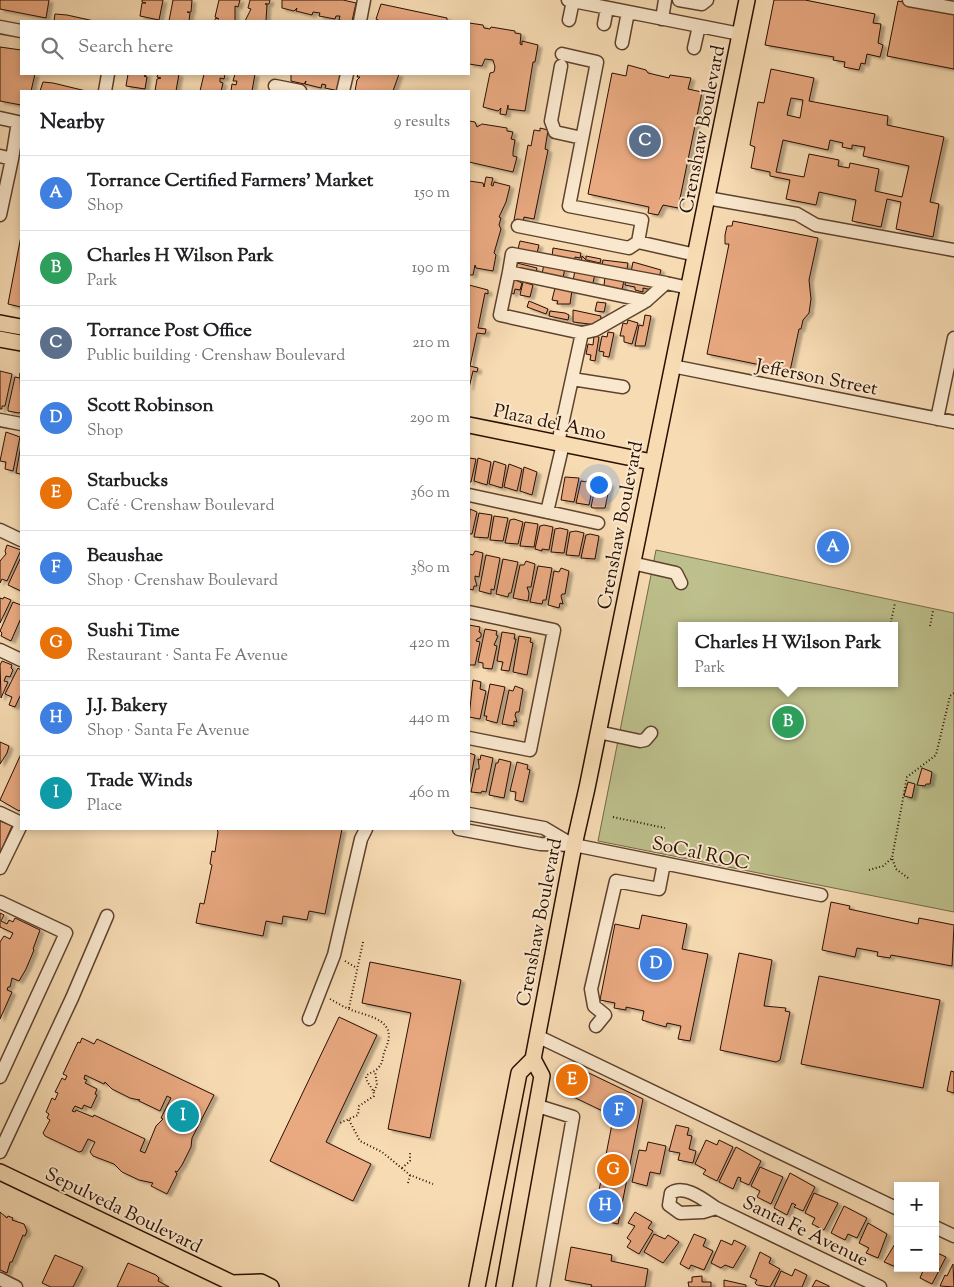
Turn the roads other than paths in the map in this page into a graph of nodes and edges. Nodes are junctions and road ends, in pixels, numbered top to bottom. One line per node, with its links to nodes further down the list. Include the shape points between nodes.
1 (364, 0): 12 (street)
2 (665, 0): 11 (street)
3 (679, 0): 4 (street, via 702,4)
4 (706, 0)
5 (745, 0): 18 (main road, Crenshaw Boulevard)
6 (910, 0): 9 (street)
7 (570, 1): 8 (street); 13 (street)
8 (607, 8): 10 (street); 14 (street)
9 (954, 8)
10 (628, 12): 11 (street); 19 (street)
11 (662, 19): 15 (street)
12 (360, 20)
13 (569, 20)
14 (604, 24)
15 (699, 26): 18 (street); 20 (street)
16 (0, 27): 17 (street)
17 (20, 31)
18 (740, 34): 30 (main road, Crenshaw Boulevard)
19 (622, 43)
20 (694, 48)
21 (108, 75): 24 (street)
22 (347, 75): 26 (street)
23 (275, 84): 25 (street)
24 (105, 90)
25 (296, 90)
26 (343, 90)
27 (0, 118): 29 (street, via 18,122)
28 (582, 138): 28 (street, via 597,62 562,60 551,121 556,132); 33 (street, via 569,206 642,220)
29 (6, 157): 31 (street)
30 (707, 198): 34 (street, via 797,214 816,225); 35 (main road, Crenshaw Boulevard)
31 (0, 215)
32 (518, 226): 33 (street, via 629,248)
33 (638, 242): 35 (street)
34 (954, 250)
35 (696, 254): 38 (main road, Crenshaw Boulevard)
36 (509, 272): 37 (street, via 512,254); 39 (street); 42 (street, via 500,315)
37 (666, 283): 38 (street); 39 (street)
38 (689, 288): 46 (main road, Crenshaw Boulevard)
39 (646, 301): 42 (street, via 595,330)
40 (0, 323): 41 (main road)
41 (20, 327)
42 (582, 333): 47 (street)
43 (0, 338): 45 (main road)
44 (954, 338): 49 (street)
45 (20, 343)
46 (672, 366): 49 (street, Jefferson Street); 55 (main road, Crenshaw Boulevard)
47 (572, 379): 48 (street); 54 (street)
48 (623, 387)
49 (937, 419): 51 (street, Jefferson Street)
50 (0, 420): 52 (street)
51 (954, 422)
52 (20, 424)
53 (470, 425): 54 (main road, Plaza del Amo)
54 (560, 443): 55 (main road, Plaza del Amo); 57 (street)
55 (652, 462): 61 (main road, Crenshaw Boulevard)
56 (470, 495): 57 (street)
57 (547, 512): 58 (street)
58 (598, 523)
59 (0, 530): 60 (street)
60 (20, 540)
61 (632, 563): 62 (street, via 676,573); 66 (main road, Crenshaw Boulevard)
62 (681, 583)
63 (470, 612): 68 (street, via 554,630 530,750)
64 (0, 650): 65 (street)
65 (20, 660)
66 (598, 732): 67 (street, via 640,740 645,740); 75 (main road, Crenshaw Boulevard)
67 (651, 733)
68 (470, 738)
69 (0, 813): 71 (street)
70 (470, 814): 75 (street, via 544,828)
71 (20, 823)
72 (20, 826): 77 (street)
73 (365, 830): 81 (street, via 334,955)
74 (464, 830): 75 (street, via 540,844)
75 (574, 845): 76 (street, SoCal ROC); 83 (main road, Crenshaw Boulevard)
76 (664, 863): 78 (street, SoCal ROC); 82 (street, via 659,889 616,881 591,988 594,1006 605,1015)
77 (0, 868)
78 (821, 896)
79 (0, 902): 85 (street, via 66,933)
80 (107, 916): 87 (street)
81 (309, 1019)
82 (596, 1026)
83 (537, 1036): 84 (main road, Crenshaw Boulevard); 89 (street)
84 (532, 1059): 86 (main road, via 542,1076); 97 (main road, Crenshaw Boulevard, via 519,1073)
85 (0, 1077)
86 (538, 1106): 98 (main road); 99 (street, via 573,1117)
87 (0, 1152)
88 (0, 1172): 94 (main road, Sepulveda Boulevard)
89 (894, 1207)
90 (716, 1208): 100 (street, Santa Fe Avenue)
91 (939, 1229): 92 (street)
92 (954, 1236)
93 (0, 1280): 95 (street)
94 (232, 1286): 96 (main road, Sepulveda Boulevard, via 261,1282)
95 (16, 1287)
96 (272, 1287)
97 (477, 1287)
98 (504, 1287)
99 (542, 1287)
100 (880, 1287)

